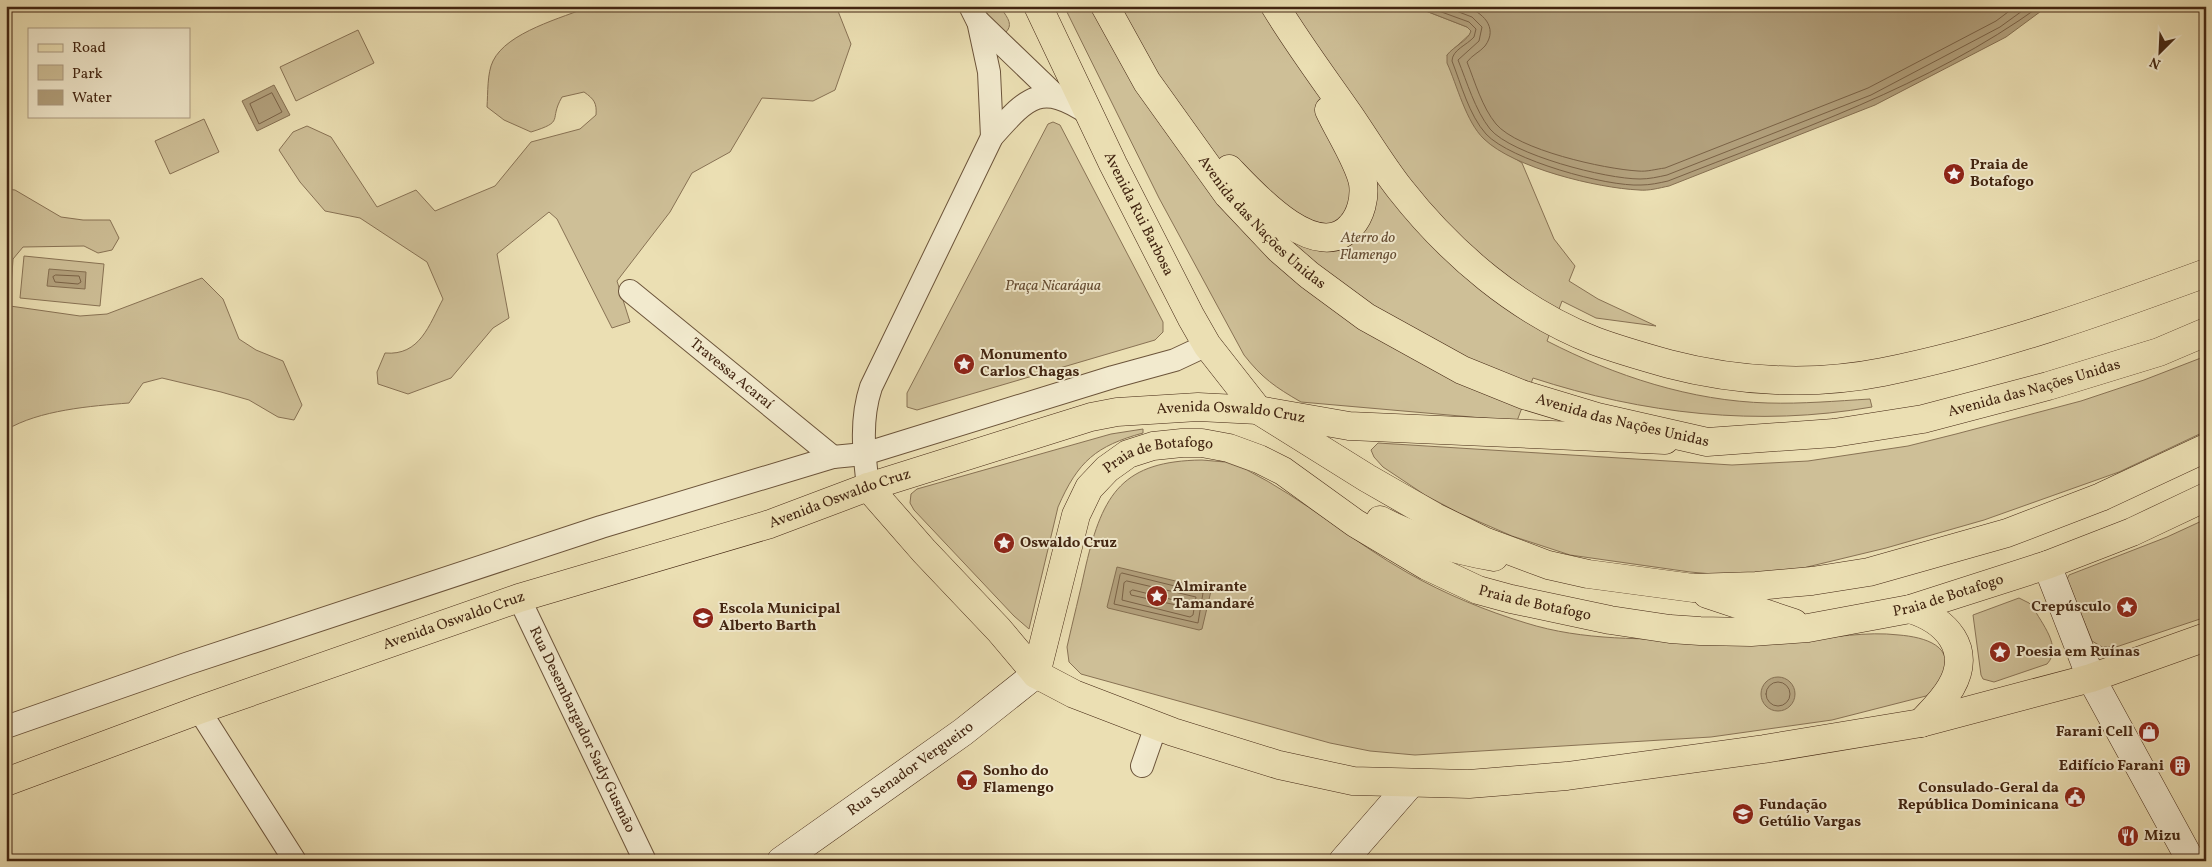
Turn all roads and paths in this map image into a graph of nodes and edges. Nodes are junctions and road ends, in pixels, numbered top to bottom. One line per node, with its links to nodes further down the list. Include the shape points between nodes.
1 (1038, 6): 8 (main road, Avenida Rui Barbosa)
2 (1105, 6): 5 (main road)
3 (974, 13): 6 (street, via 987,60); 7 (street)
4 (1280, 14): 5 (main road, via 1363,183 1363,202 1358,218 1347,230 1321,238 1302,232 1281,218); 10 (main road, via 1400,189 1438,233 1516,300 1594,341 1637,356 1695,371 1764,380 1807,380 1882,372 1988,346 2081,318)
5 (1147, 82): 15 (main road, Avenida das Nações Unidas, via 1228,195 1279,249 1366,317 1462,370 1524,395 1597,417)
6 (990, 94): 7 (street); 9 (street)
7 (1046, 96): 8 (street); 9 (street, via 1020,107)
8 (1089, 114): 13 (main road, Avenida Rui Barbosa)
9 (992, 137): 17 (street, via 871,387 865,404)
10 (2206, 274)
11 (630, 291): 18 (street, Travessa Acaraí)
12 (2206, 332): 15 (main road, Avenida das Nações Unidas, via 2158,352 2048,386 1923,419 1834,433)
13 (1207, 344): 14 (main road, Avenida Rui Barbosa); 17 (street, via 1175,360)
14 (1258, 410): 15 (main road, Avenida Oswaldo Cruz, via 1348,426); 20 (main road, Avenida Oswaldo Cruz, via 1198,407 1117,412 1091,417); 22 (main road, via 1435,517 1484,541)
15 (1706, 442)
16 (2206, 448): 24 (main road, via 2101,497 2007,532 1869,572 1803,582)
17 (864, 454): 18 (street); 20 (street)
18 (834, 457): 34 (street, via 601,527)
19 (1283, 471): 22 (main road, via 1417,538 1478,554); 27 (main road, Praia de Botafogo, via 1355,523 1427,566 1478,590 1610,620 1670,629 1751,632); 29 (main road, Praia de Botafogo, via 1229,448 1182,442 1128,454 1107,469 1088,488 1076,515)
20 (868, 487): 25 (main road, Avenida Oswaldo Cruz, via 770,524); 29 (main road)
21 (2206, 497): 23 (main road, Praia de Botafogo, via 2132,532)
22 (1548, 565): 24 (main road, via 1588,574)
23 (2047, 565): 26 (main road, Praia de Botafogo); 30 (street)
24 (1693, 588): 27 (main road)
25 (518, 598): 31 (main road, Avenida Oswaldo Cruz); 39 (street, Rua Desembargador Sady Gusmão)
26 (1910, 609): 27 (main road, Praia de Botafogo); 32 (main road, via 1939,622 1953,636 1958,651 1958,669 1952,686)
27 (1808, 628)
28 (2206, 637): 30 (main road)
29 (1036, 674): 33 (main road, via 1074,694); 40 (street, Rua Senador Vergueiro, via 963,732)
30 (2091, 678): 32 (main road); 42 (street)
31 (199, 710): 36 (main road, Avenida Oswaldo Cruz); 38 (street)
32 (1921, 722): 37 (main road, via 1694,760 1567,776 1469,784)
33 (1156, 726): 35 (street); 37 (main road, via 1335,779)
34 (6, 727)
35 (1142, 766)
36 (6, 782)
37 (1411, 783): 41 (street)
38 (295, 861)
39 (645, 861)
40 (780, 861)
41 (1343, 861)
42 (2192, 861)

